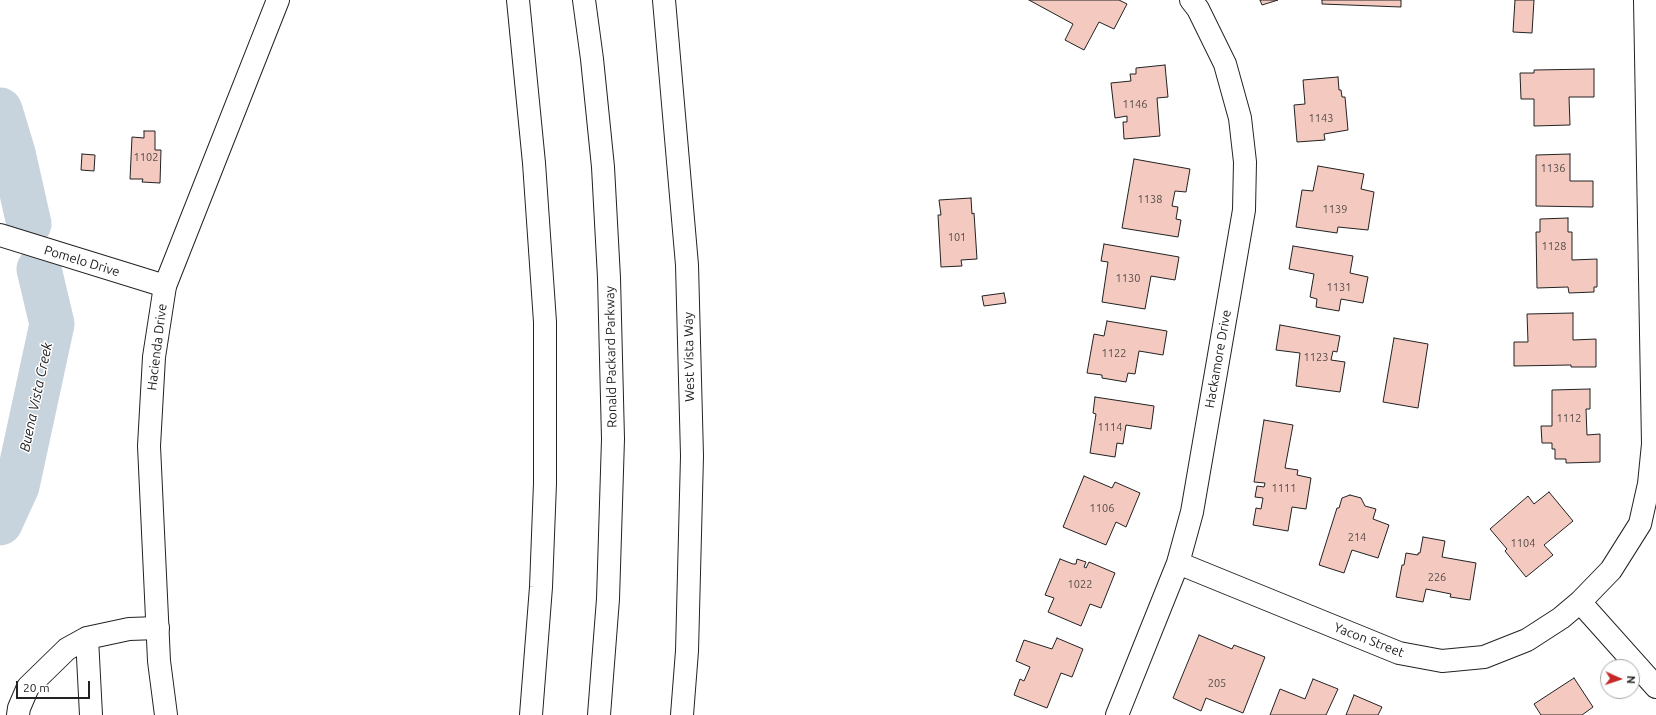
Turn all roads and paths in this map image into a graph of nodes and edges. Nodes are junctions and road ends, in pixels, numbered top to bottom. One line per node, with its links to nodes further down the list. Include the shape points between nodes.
1 (278, 0): 8 (main road, Hacienda Drive)
2 (518, 0): 17 (main road, via 534,164 545,322 545,483 541,587)
3 (584, 0): 18 (main road, Ronald Packard Parkway, via 603,167 613,439 608,600)
4 (664, 0): 19 (main road, West Vista Way, via 687,265 692,456 687,651)
5 (1191, 0): 9 (main road, Hackamore Drive, via 1225,64 1240,118 1245,162 1244,210 1192,512)
6 (1645, 0): 10 (main road, Yacon Street, via 1653,444 1649,484 1640,524 1611,570)
7 (0, 235): 8 (main road, Pomelo Drive)
8 (165, 286): 11 (main road, Hacienda Drive, via 154,357 149,446)
9 (1178, 563): 10 (main road, Yacon Street, via 1399,653 1442,661 1484,657 1527,640); 20 (main road, Hackamore Drive)
10 (1580, 602): 13 (main road)
11 (158, 628): 12 (main road, via 128,629); 16 (main road, Hacienda Drive, via 159,661)
12 (87, 638): 14 (main road, via 67,649 28,687); 15 (main road)
13 (1656, 687)
14 (18, 715)
15 (91, 715)
16 (166, 715)
17 (531, 715)
18 (599, 715)
19 (682, 715)
20 (1117, 715)

